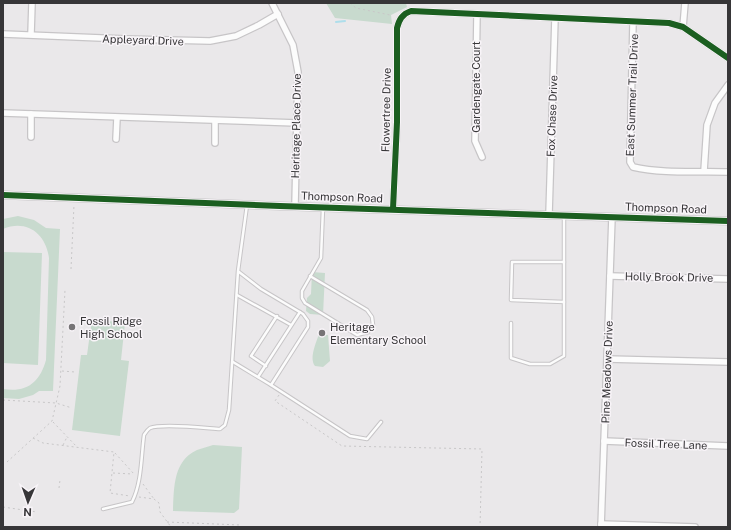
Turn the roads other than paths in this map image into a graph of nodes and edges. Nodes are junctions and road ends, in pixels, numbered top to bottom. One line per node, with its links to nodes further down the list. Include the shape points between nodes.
1 (32, 3): 10 (street)
2 (272, 3): 4 (street, Heritage Place Drive)
3 (684, 3): 8 (street)
4 (278, 14): 10 (street, Appleyard Drive, via 236,36 210,41 126,40); 17 (street, Heritage Place Drive, via 293,45 296,59)
5 (476, 14): 6 (street); 21 (street, Gardengate Court, via 476,141); 28 (street, Flowertree Drive, via 411,11 405,13 399,21)
6 (555, 18): 7 (street); 29 (street, Fox Chase Drive)
7 (634, 22): 8 (street, via 669,23); 22 (street, East Summer Trail Drive, via 630,162 633,167 642,169)
8 (683, 27): 11 (street)
9 (3, 34): 10 (street, Appleyard Drive)
10 (31, 34)
11 (728, 58)
12 (728, 86): 22 (street, via 715,103 707,125)
13 (3, 113): 14 (street)
14 (31, 114): 15 (street); 18 (street)
15 (117, 118): 16 (street); 19 (street)
16 (215, 121): 17 (street); 20 (street)
17 (297, 123): 26 (street, Heritage Place Drive)
18 (31, 137)
19 (116, 139)
20 (215, 143)
21 (482, 157)
22 (704, 171): 23 (street)
23 (728, 172)
24 (3, 195): 25 (street, Thompson Road)
25 (247, 204): 26 (street, Thompson Road); 34 (lane)
26 (295, 205): 27 (street, Thompson Road)
27 (323, 206): 28 (street, Thompson Road); 35 (lane, via 321,258)
28 (393, 209): 29 (street, Thompson Road)
29 (549, 214): 30 (street, Thompson Road)
30 (564, 215): 31 (street, Thompson Road); 33 (lane)
31 (612, 216): 32 (street, Thompson Road); 36 (street, Pine Meadows Drive)
32 (728, 221)
33 (564, 262): 39 (lane); 39 (lane, via 512,262 511,300)
34 (238, 271): 38 (lane); 40 (lane, via 261,289)
35 (310, 276): 35 (lane, via 302,291 305,303 357,335 368,332 373,325 372,316 367,310)
36 (610, 276): 37 (street, Holly Brook Drive); 44 (street, Pine Meadows Drive)
37 (728, 279)
38 (237, 295): 41 (lane); 45 (lane)
39 (564, 302): 42 (lane, via 564,356 550,364 530,364 511,358)
40 (300, 312): 43 (lane); 49 (lane, via 308,321 308,327)
41 (277, 316): 43 (lane); 47 (lane, via 251,356)
42 (511, 323)
43 (291, 325): 47 (lane)
44 (607, 358): 46 (street); 51 (street, Pine Meadows Drive)
45 (233, 362): 48 (lane); 53 (lane, via 229,410 225,425 220,429 152,427 147,430 144,435 139,479 132,502)
46 (728, 362)
47 (266, 366): 48 (lane)
48 (258, 377): 49 (lane)
49 (271, 385): 50 (lane, via 350,436 367,439)
50 (381, 422)
51 (604, 441): 52 (street, Fossil Tree Lane); 54 (street, Pine Meadows Drive)
52 (728, 446)
53 (102, 509)
54 (601, 526): 55 (street)
55 (695, 527)

